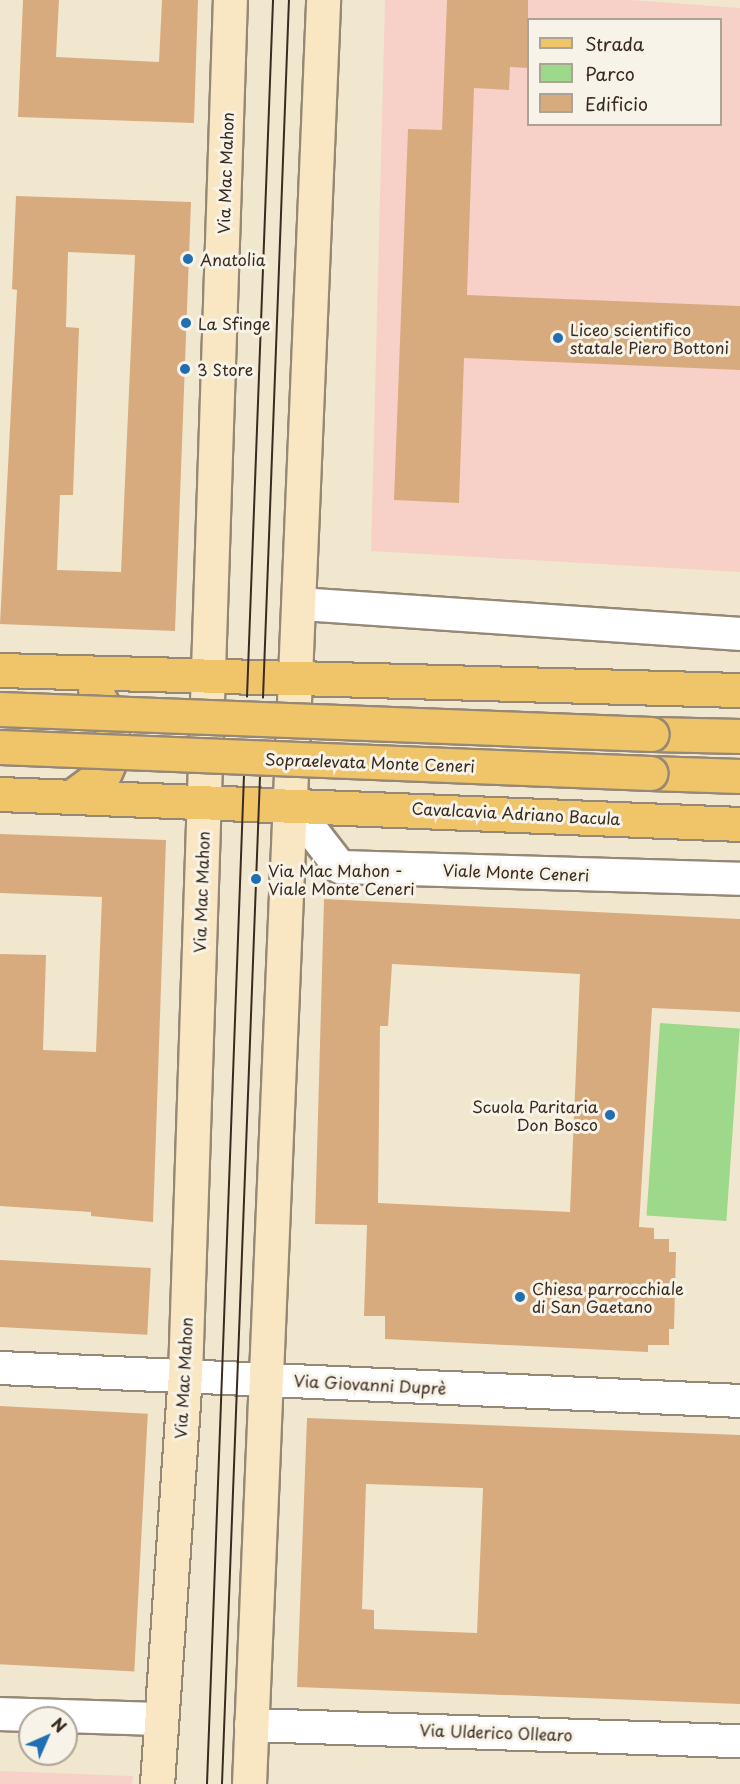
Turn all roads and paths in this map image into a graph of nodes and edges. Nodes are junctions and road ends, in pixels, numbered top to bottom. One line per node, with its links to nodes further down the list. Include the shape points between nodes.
1 (230, 0): 7 (main road, Via Mac Mahon)
2 (323, 0): 3 (main road)
3 (300, 604): 4 (street); 8 (main road)
4 (740, 634)
5 (0, 670): 6 (main road)
6 (71, 672): 7 (main road); 15 (main road, via 102,699 115,737 105,772)
7 (209, 678): 8 (main road); 16 (main road, Via Mac Mahon)
8 (297, 680): 9 (main road); 17 (main road)
9 (740, 690)
10 (0, 709): 11 (main road, bridge)
11 (740, 736)
12 (0, 747): 13 (main road, Sopraelevata Monte Ceneri, bridge)
13 (740, 776)
14 (0, 794): 15 (main road)
15 (72, 797): 16 (main road)
16 (205, 802): 17 (main road); 21 (main road, Via Mac Mahon)
17 (292, 805): 18 (main road, Cavalcavia Adriano Bacula); 19 (street, Viale Monte Ceneri, via 340,867); 22 (main road)
18 (740, 824)
19 (740, 879)
20 (0, 1368): 21 (street, Via Giovanni Duprè)
21 (185, 1375): 22 (street, Via Giovanni Duprè); 25 (main road, Via Mac Mahon)
22 (268, 1379): 23 (street, Via Giovanni Duprè); 26 (main road)
23 (740, 1401)
24 (0, 1714): 25 (street)
25 (159, 1719): 28 (main road, Via Mac Mahon)
26 (251, 1725): 27 (street, Via Ulderico Ollearo); 29 (main road)
27 (740, 1741)
28 (157, 1784)
29 (249, 1784)

